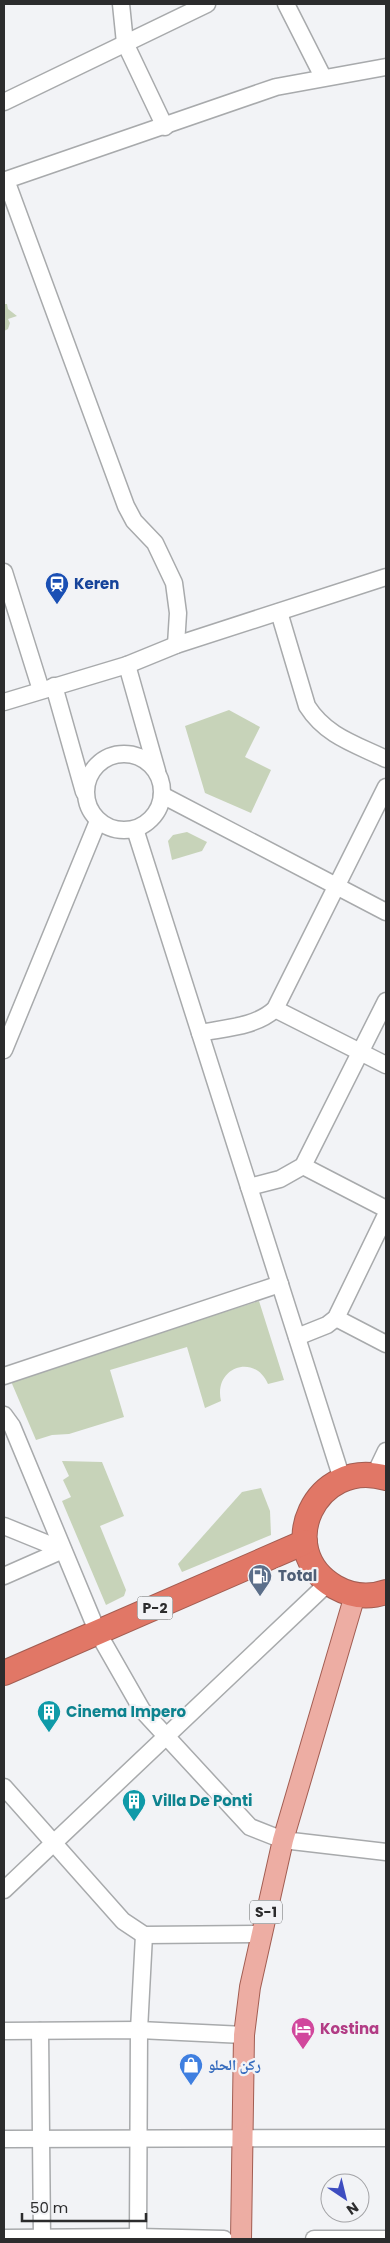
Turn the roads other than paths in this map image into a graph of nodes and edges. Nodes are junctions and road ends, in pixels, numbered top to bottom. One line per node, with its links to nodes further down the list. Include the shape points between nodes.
1 (121, 4): 4 (street)
2 (207, 4): 4 (street)
3 (286, 4): 6 (street)
4 (125, 43): 7 (street); 8 (street)
5 (386, 67): 6 (street)
6 (323, 77): 8 (street, via 276,87)
7 (4, 102)
8 (165, 127): 9 (street)
9 (5, 181): 13 (street, via 126,506 134,521 155,543 174,583 178,614)
10 (4, 572): 15 (street)
11 (386, 577): 12 (street)
12 (279, 612): 13 (street); 17 (street, via 307,706 315,719 328,731)
13 (176, 645): 14 (street)
14 (127, 665): 15 (street); 18 (street)
15 (47, 688): 16 (street); 21 (street)
16 (4, 702)
17 (386, 759)
18 (159, 776): 20 (street); 21 (street, via 142,758 118,754 106,758 89,776)
19 (386, 787): 24 (street)
20 (162, 795): 23 (street, via 154,816); 24 (street)
21 (86, 800): 22 (street)
22 (98, 821): 23 (street, via 122,830); 29 (street)
23 (135, 829): 28 (street)
24 (337, 886): 25 (street); 27 (street)
25 (386, 912)
26 (386, 1001): 30 (street)
27 (275, 1009): 28 (street, via 256,1021); 30 (street)
28 (200, 1033): 33 (street)
29 (4, 1050)
30 (359, 1052): 31 (street); 32 (street)
31 (386, 1065)
32 (303, 1166): 33 (street, via 280,1179); 34 (street)
33 (249, 1187): 36 (street)
34 (386, 1209)
35 (386, 1215): 37 (street)
36 (280, 1284): 38 (street); 40 (street)
37 (336, 1318): 38 (street); 39 (street)
38 (297, 1337): 44 (street)
39 (386, 1344)
40 (4, 1376)
41 (4, 1415): 47 (street, via 12,1426)
42 (386, 1451): 43 (street)
43 (381, 1476): 44 (highway, via 358,1474)
44 (342, 1479): 46 (highway, via 313,1504)
45 (4, 1526): 47 (street)
46 (305, 1542): 49 (highway, via 313,1564); 52 (highway, P-2)
47 (63, 1550): 48 (street); 52 (street)
48 (4, 1576)
49 (328, 1583): 51 (highway); 54 (street)
50 (386, 1592): 51 (highway)
51 (355, 1595): 56 (main road, S-1)
52 (98, 1633): 53 (highway, P-2); 54 (street, via 142,1710)
53 (4, 1674)
54 (167, 1737): 56 (street, via 250,1827); 57 (street)
55 (4, 1787): 57 (street)
56 (283, 1840): 58 (street); 60 (main road, S-1)
57 (53, 1842): 59 (street); 61 (street, via 123,1921)
58 (386, 1852)
59 (4, 1890)
60 (262, 1934): 61 (street); 65 (main road, S-1, via 250,1987)
61 (144, 1935): 62 (street)
62 (139, 2030): 64 (street); 65 (street); 69 (street)
63 (4, 2031): 64 (street)
64 (40, 2031): 68 (street)
65 (244, 2035): 70 (main road, S-1)
66 (386, 2138): 70 (street)
67 (4, 2139): 68 (street)
68 (40, 2139): 69 (street); 73 (street)
69 (137, 2140): 70 (street); 72 (street)
70 (241, 2140): 75 (main road, S-1)
71 (4, 2238): 73 (street)
72 (138, 2238): 73 (street); 74 (street)
73 (42, 2239)
74 (224, 2239)
75 (241, 2239)
76 (314, 2239): 77 (street)
77 (386, 2239)

